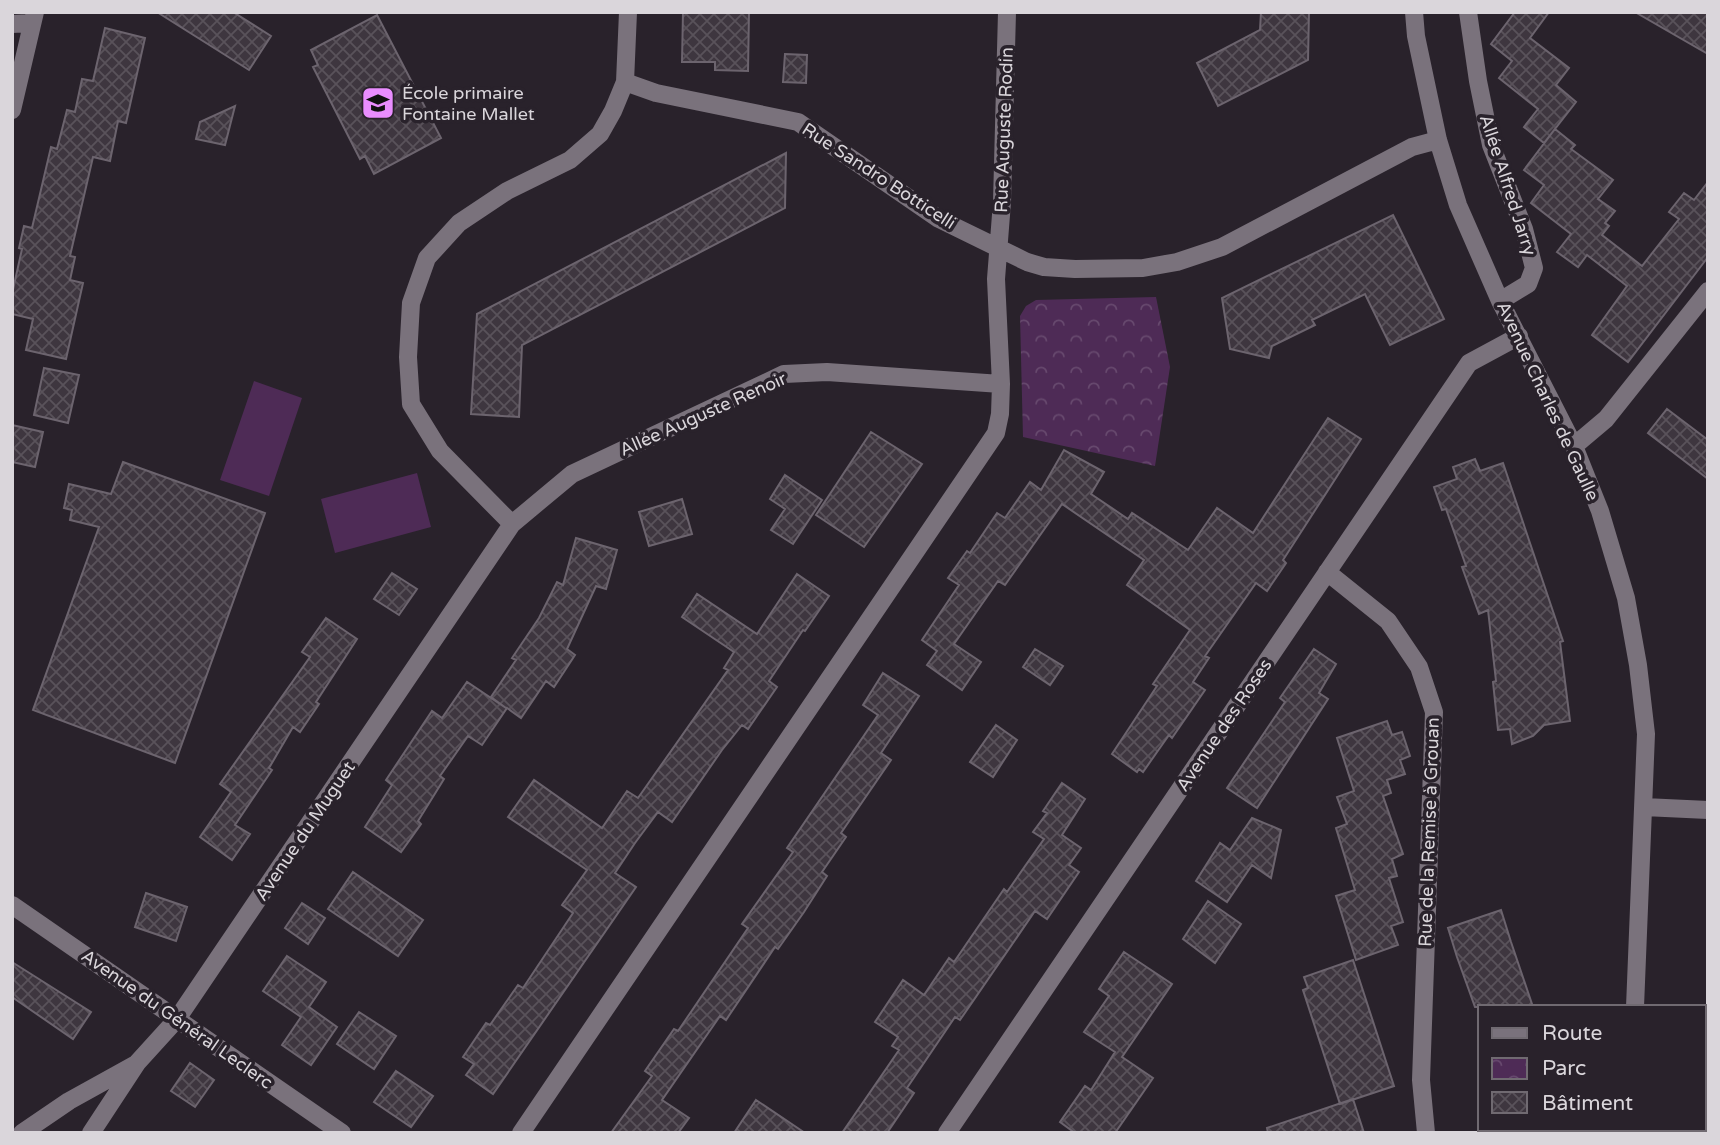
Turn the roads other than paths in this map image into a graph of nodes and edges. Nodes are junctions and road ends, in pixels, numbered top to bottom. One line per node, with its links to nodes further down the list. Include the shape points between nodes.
1 (628, 12): 7 (street)
2 (1007, 12): 10 (street, Rue Auguste Rodin)
3 (1414, 12): 9 (street, Avenue Charles de Gaulle)
4 (1468, 12): 12 (street, Allée Alfred Jarry, via 1491,145 1534,268 1528,284)
5 (33, 18): 6 (street); 8 (street)
6 (12, 24)
7 (625, 82): 10 (street, Rue Sandro Botticelli, via 656,93 798,122 939,219); 16 (street, via 600,134 570,160 507,191 459,223 427,258 411,303 411,404 440,451)
8 (12, 110)
9 (1438, 141): 10 (street, Rue Sandro Botticelli, via 1412,147 1222,247 1177,262 1143,268 1055,268); 12 (street, Avenue Charles de Gaulle, via 1458,205)
10 (997, 248): 14 (street, Rue Auguste Rodin)
11 (1708, 291): 15 (street, via 1606,419)
12 (1500, 301): 13 (street, Avenue Charles de Gaulle)
13 (1519, 336): 15 (street, Avenue Charles de Gaulle); 17 (street, Avenue des Roses, via 1469,363)
14 (1000, 384): 16 (street, Allée Auguste Renoir, via 827,372 784,374 572,474); 27 (street, Rue Auguste Rodin, via 996,433)
15 (1574, 446): 18 (street, Avenue Charles de Gaulle, via 1613,548 1628,612 1647,734)
16 (512, 524): 22 (street, Avenue du Muguet)
17 (1327, 572): 28 (street, Avenue des Roses); 29 (street, Rue de la Remise à Grouan, via 1388,621 1419,667 1434,712 1421,1080)
18 (1644, 807): 19 (street); 21 (street, Avenue Charles de Gaulle)
19 (1708, 810)
20 (12, 905): 22 (street, Avenue du Général Leclerc)
21 (1635, 1005)
22 (177, 1018): 23 (street, Avenue du Muguet); 26 (street, Avenue du Général Leclerc)
23 (137, 1063): 24 (street); 25 (street, Avenue du Muguet)
24 (23, 1133)
25 (91, 1133)
26 (342, 1133)
27 (521, 1133)
28 (947, 1133)
29 (1426, 1133)

